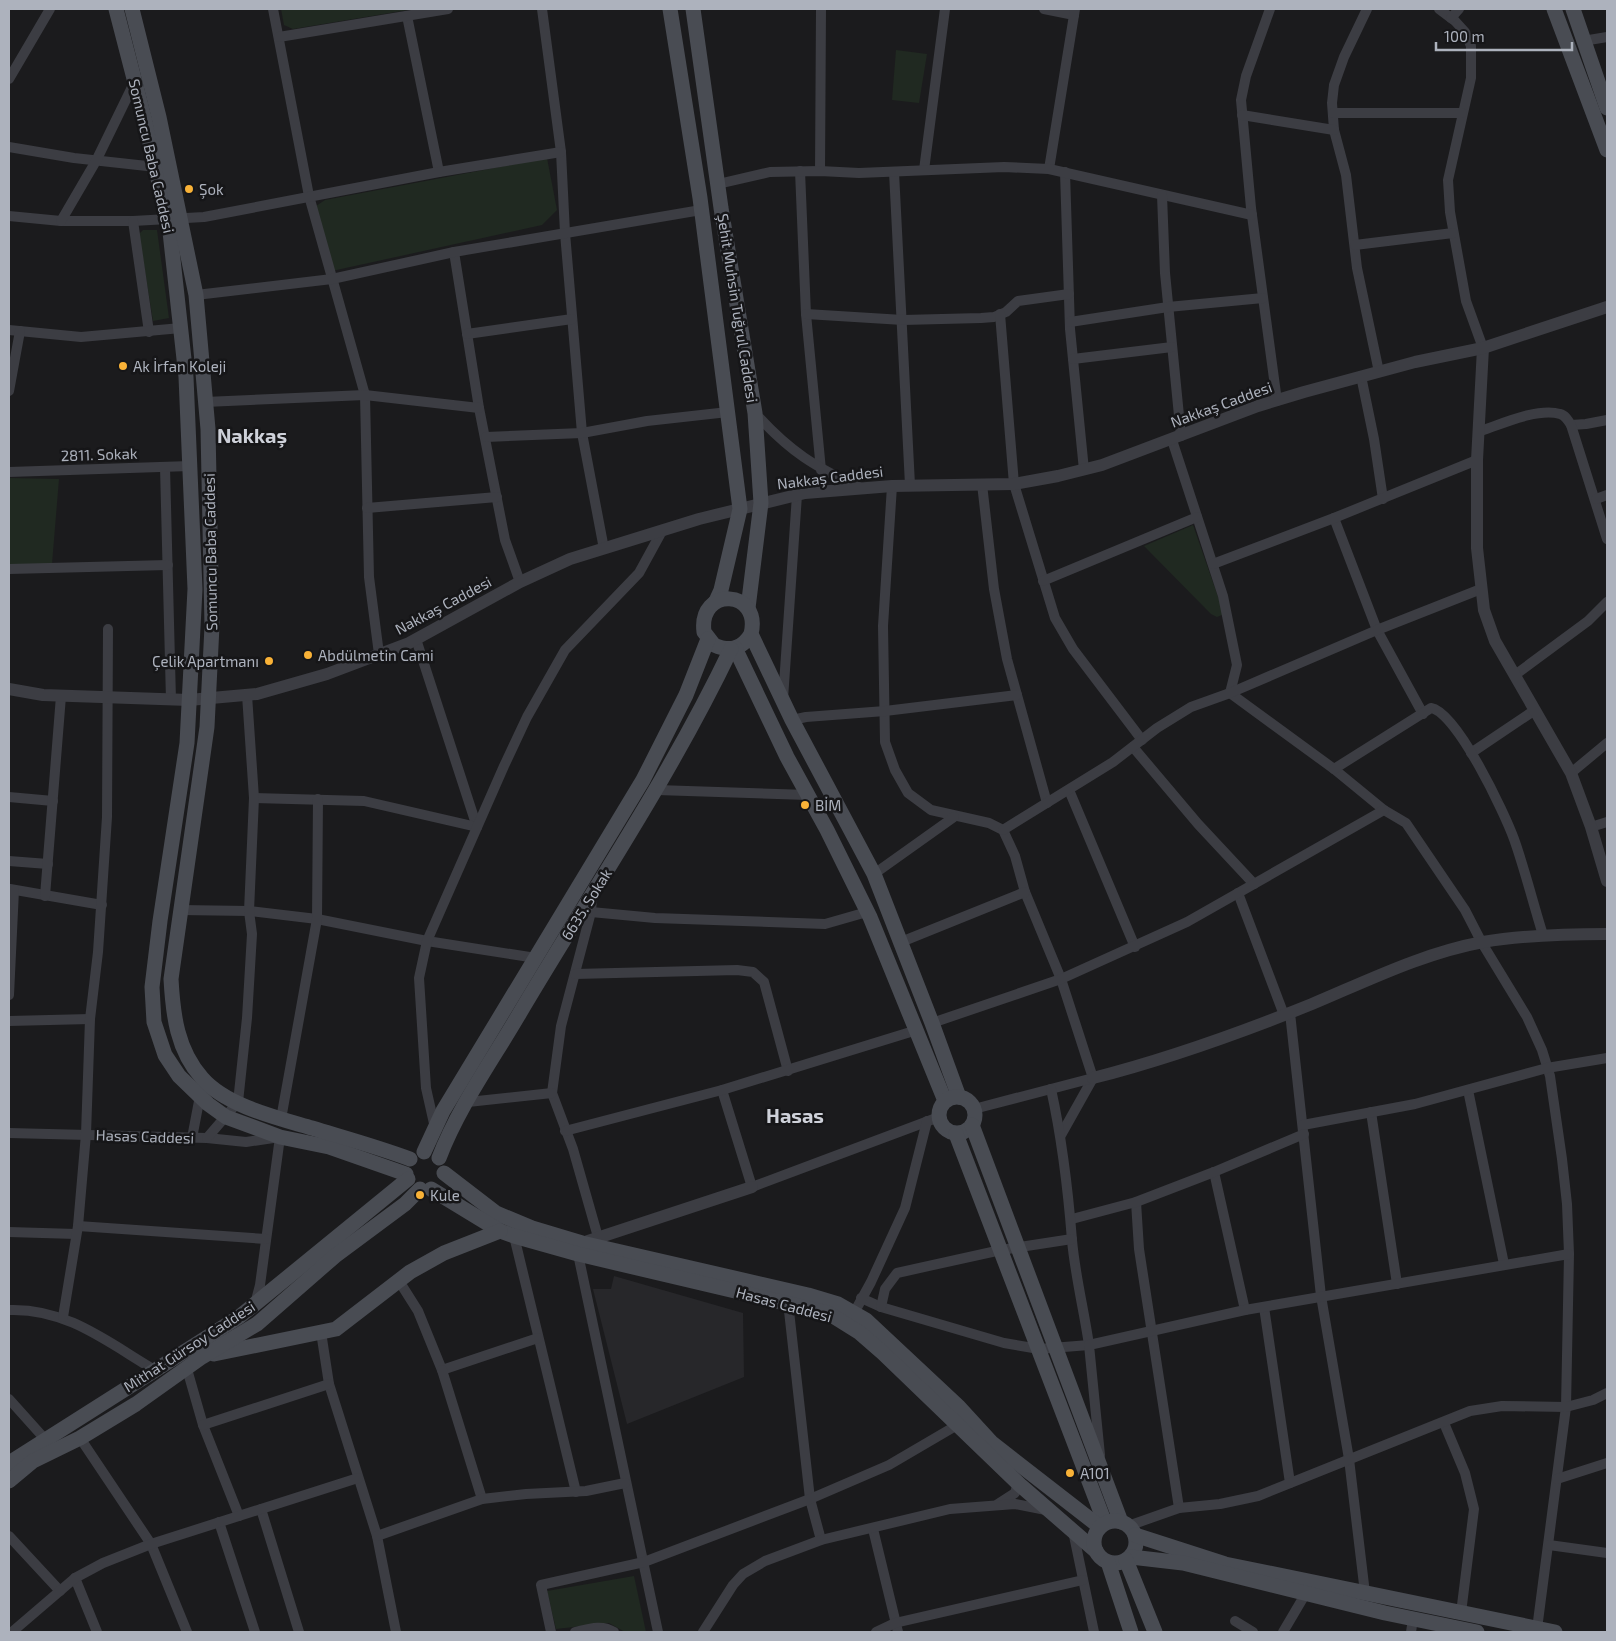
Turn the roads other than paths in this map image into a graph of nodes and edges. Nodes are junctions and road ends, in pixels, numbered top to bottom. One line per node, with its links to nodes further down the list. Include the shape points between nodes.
1 (50, 9): 24 (street)
2 (116, 9): 25 (main road, Somuncu Baba Caddesi)
3 (132, 9): 49 (main road, Somuncu Baba Caddesi, via 160,117)
4 (273, 9): 22 (street)
5 (448, 9): 19 (street)
6 (542, 9): 33 (street)
7 (670, 9): 46 (main road, Şehit Muhsin Tuğrul Caddesi)
8 (693, 9): 43 (main road, Şehit Muhsin Tuğrul Caddesi)
9 (821, 9): 39 (street)
10 (945, 9): 37 (street)
11 (1044, 9): 18 (street)
12 (1270, 9): 29 (street, via 1246,76 1241,100)
13 (1367, 9): 27 (street, via 1334,85)
14 (1439, 9): 20 (street)
15 (1459, 9): 20 (street)
16 (1554, 9): 32 (main road)
17 (1573, 9): 23 (main road)
18 (1075, 12): 36 (street)
19 (407, 16): 22 (street); 40 (street)
20 (1451, 18): 28 (street, via 1465,32 1471,46 1471,78)
21 (1607, 37): 23 (street)
22 (279, 38): 45 (street)
23 (1583, 40): 26 (main road)
24 (9, 79)
25 (135, 81): 34 (street); 35 (main road, Somuncu Baba Caddesi)
26 (1607, 108)
27 (1333, 113): 28 (street); 30 (street)
28 (1462, 113): 53 (street, via 1448,180)
29 (1242, 115): 30 (street); 47 (street)
30 (1334, 130): 54 (street, via 1346,175)
31 (9, 147): 34 (street)
32 (1607, 150)
33 (562, 152): 40 (street); 52 (street)
34 (96, 161): 35 (street); 50 (street)
35 (156, 167): 49 (main road, Somuncu Baba Caddesi)
36 (1049, 169): 37 (street); 42 (street)
37 (924, 170): 41 (street)
38 (800, 171): 39 (street); 43 (street, via 770,172); 62 (street)
39 (820, 171): 41 (street)
40 (439, 172): 45 (street)
41 (894, 172): 65 (street, via 898,281)
42 (1065, 172): 44 (street); 57 (street)
43 (718, 184): 83 (main road, Şehit Muhsin Tuğrul Caddesi)
44 (1162, 195): 47 (street); 60 (street)
45 (309, 196): 49 (street, via 204,217); 56 (street)
46 (701, 210): 52 (street); 82 (main road, Şehit Muhsin Tuğrul Caddesi)
47 (1252, 215): 59 (street)
48 (9, 216): 50 (street)
49 (174, 219): 51 (street); 58 (main road, Somuncu Baba Caddesi); 67 (main road, Somuncu Baba Caddesi)
50 (61, 220): 51 (street)
51 (133, 221): 70 (street)
52 (565, 233): 55 (street); 64 (street)
53 (1453, 233): 54 (street); 73 (street, via 1466,301)
54 (1354, 245): 75 (street)
55 (454, 252): 56 (street); 71 (street)
56 (332, 279): 58 (street); 78 (street)
57 (1069, 294): 63 (street, via 1018,301); 66 (street)
58 (196, 295): 80 (main road, Somuncu Baba Caddesi)
59 (1263, 298): 60 (street); 79 (street)
60 (1168, 307): 66 (street); 72 (street)
61 (1607, 307): 73 (street, Nakkaş Caddesi)
62 (806, 314): 65 (street); 93 (street)
63 (1000, 314): 65 (street, via 981,318); 97 (street)
64 (572, 319): 71 (street); 87 (street)
65 (903, 320): 98 (street)
66 (1070, 322): 74 (street)
67 (181, 328): 70 (street); 91 (main road, Somuncu Baba Caddesi)
68 (9, 330): 69 (street)
69 (20, 331): 70 (street, via 81,337); 77 (street)
70 (149, 332)
71 (467, 334): 81 (street)
72 (1172, 347): 74 (street); 89 (street)
73 (1483, 348): 75 (street, Nakkaş Caddesi); 86 (street)
74 (1073, 359): 94 (street)
75 (1379, 372): 76 (street, Nakkaş Caddesi)
76 (1361, 376): 79 (street, Nakkaş Caddesi); 104 (street)
77 (9, 391)
78 (364, 395): 80 (street); 81 (street); 107 (street)
79 (1276, 400): 89 (street, Nakkaş Caddesi)
80 (205, 402): 137 (main road, Somuncu Baba Caddesi, via 212,626)
81 (479, 408): 88 (street)
82 (728, 412): 87 (street, via 647,421); 108 (main road, Şehit Muhsin Tuğrul Caddesi)
83 (755, 413): 93 (street, via 778,438); 106 (main road, Şehit Muhsin Tuğrul Caddesi)
84 (1607, 420): 85 (street)
85 (1571, 425): 86 (street, via 1562,414 1542,414); 105 (street)
86 (1478, 432): 90 (street)
87 (582, 433): 88 (street); 113 (street)
88 (486, 437): 103 (street)
89 (1176, 438): 94 (street, Nakkaş Caddesi); 109 (street)
90 (1477, 460): 104 (street); 119 (street, via 1477,548)
91 (190, 466): 92 (street, 2811. Sokak); 139 (main road, Somuncu Baba Caddesi, via 195,589)
92 (165, 467): 95 (street, 2811. Sokak); 115 (street)
93 (821, 470): 100 (street)
94 (1084, 470): 97 (street, Nakkaş Caddesi)
95 (9, 472)
96 (982, 484): 97 (street, Nakkaş Caddesi); 98 (street, Nakkaş Caddesi); 134 (street, via 994,590)
97 (1014, 484): 117 (street)
98 (910, 485): 99 (street, Nakkaş Caddesi)
99 (892, 486): 100 (street, Nakkaş Caddesi); 142 (street, via 883,626)
100 (862, 489): 101 (street, Nakkaş Caddesi)
101 (797, 495): 106 (street, Nakkaş Caddesi); 140 (street)
102 (1607, 495): 105 (street)
103 (497, 498): 107 (street); 118 (street)
104 (1383, 499): 110 (street)
105 (1596, 499): 112 (street)
106 (761, 503): 108 (street, Nakkaş Caddesi); 122 (main road, Şehit Muhsin Tuğrul Caddesi)
107 (367, 508): 129 (street, via 369,577)
108 (740, 509): 111 (street, Nakkaş Caddesi); 120 (main road, Şehit Muhsin Tuğrul Caddesi)
109 (1197, 517): 114 (street); 117 (street)
110 (1334, 518): 114 (street); 124 (street)
111 (662, 531): 113 (street, Nakkaş Caddesi); 161 (street, via 639,573 564,650 527,716)
112 (1607, 540)
113 (604, 549): 118 (street, Nakkaş Caddesi, via 570,559)
114 (1213, 564): 132 (street, via 1237,665)
115 (168, 566): 116 (street); 138 (street)
116 (9, 569)
117 (1043, 581): 145 (street, via 1055,618 1073,649)
118 (520, 582): 126 (street, Nakkaş Caddesi)
119 (1482, 589): 124 (street); 130 (street, via 1489,625)
120 (716, 601): 122 (main road, via 734,599); 127 (main road, via 704,614 704,632)
121 (1607, 602): 130 (street, via 1588,622)
122 (748, 608): 125 (main road, via 754,625)
123 (108, 629): 136 (street)
124 (1377, 630): 132 (street); 143 (street)
125 (752, 634): 128 (main road); 140 (main road)
126 (416, 639): 129 (street, Nakkaş Caddesi); 161 (street)
127 (708, 639): 128 (main road, via 714,645); 186 (main road, 6635. Sokak, via 686,695 648,772)
128 (733, 649): 150 (main road, 6635. Sokak); 152 (main road)
129 (379, 654): 133 (street, Nakkaş Caddesi, via 327,674)
130 (1515, 675): 141 (street)
131 (9, 689): 135 (street, Nakkaş Caddesi)
132 (1230, 694): 145 (street, via 1191,707); 148 (street)
133 (247, 695): 137 (street, Nakkaş Caddesi); 154 (street)
134 (1017, 695): 142 (street); 157 (street)
135 (61, 696): 136 (street, Nakkaş Caddesi); 156 (street)
136 (109, 698): 138 (street, Nakkaş Caddesi); 174 (street)
137 (208, 699): 139 (street, Nakkaş Caddesi); 175 (main road, Somuncu Baba Caddesi, via 207,727)
138 (171, 700): 139 (street, Nakkaş Caddesi)
139 (190, 700): 203 (main road, Somuncu Baba Caddesi, via 187,743 152,987 154,1022 165,1055 179,1076)
140 (783, 700): 144 (main road)
141 (1535, 710): 147 (street); 149 (street)
142 (885, 711): 144 (street, via 806,716); 159 (street, via 885,742 908,793 931,810)
143 (1423, 714): 147 (street, via 1431,708 1442,713); 148 (street)
144 (792, 720): 166 (main road)
145 (1138, 743): 151 (street); 168 (street, via 1198,824)
146 (1607, 743): 149 (street)
147 (1471, 753): 181 (street, via 1489,782 1514,838)
148 (1334, 769): 158 (street)
149 (1571, 773): 162 (street)
150 (657, 790): 152 (street); 170 (main road, 6635. Sokak)
151 (1069, 790): 157 (street); 185 (street)
152 (808, 795): 178 (main road)
153 (9, 797): 156 (street)
154 (254, 798): 155 (street); 176 (street)
155 (318, 800): 161 (street, via 364,801); 179 (street)
156 (53, 801): 165 (street)
157 (1048, 803): 163 (street)
158 (1384, 810): 168 (street); 184 (street, via 1406,823 1466,910)
159 (954, 817): 163 (street, via 989,823); 166 (street)
160 (1607, 822): 162 (street)
161 (477, 827): 182 (street)
162 (1591, 827): 167 (street)
163 (1003, 830): 171 (street, via 1015,856)
164 (9, 861): 165 (street)
165 (48, 864): 173 (street)
166 (874, 874): 183 (main road)
167 (1607, 881)
168 (1254, 884): 172 (street)
169 (12, 890): 173 (street); 189 (street)
170 (593, 892): 177 (street); 206 (main road, 6635. Sokak)
171 (1025, 892): 183 (street); 188 (street)
172 (1238, 893): 185 (street); 190 (street)
173 (45, 896): 174 (street)
174 (102, 905): 191 (street)
175 (180, 910): 176 (street); 205 (main road, Somuncu Baba Caddesi, via 171,979 177,1033 186,1056 203,1080)
176 (249, 911): 179 (street); 205 (street, via 252,934)
177 (591, 912): 178 (street, via 655,918 817,924); 187 (street)
178 (867, 912): 194 (main road)
179 (318, 919): 182 (street); 210 (street)
180 (1607, 934): 181 (street)
181 (1543, 935): 184 (street)
182 (427, 941): 186 (street); 213 (street, via 419,978 426,1088)
183 (902, 942): 193 (main road)
184 (1482, 943): 190 (street, via 1424,958); 196 (street, via 1536,1033)
185 (1135, 947): 188 (street)
186 (536, 958): 213 (main road, 6635. Sokak)
187 (575, 974): 197 (street, via 753,972 764,982); 202 (street, via 561,1026)
188 (1061, 979): 193 (street); 198 (street)
189 (9, 995)
190 (1287, 1014): 198 (street, via 1149,1064); 214 (street)
191 (90, 1018): 192 (street); 217 (street)
192 (9, 1021)
193 (932, 1023): 204 (main road)
194 (918, 1030): 197 (street); 204 (main road)
195 (1607, 1058): 196 (street)
196 (1548, 1068): 201 (street); 242 (street, via 1568,1204)
197 (788, 1070): 200 (street)
198 (1093, 1078): 199 (street); 219 (street)
199 (1051, 1089): 207 (street); 219 (street)
200 (722, 1090): 215 (street); 229 (street)
201 (1468, 1090): 208 (street); 243 (street)
202 (552, 1094): 206 (street); 215 (street)
203 (200, 1096): 209 (main road, Somuncu Baba Caddesi); 221 (street)
204 (952, 1099): 207 (main road, via 968,1101); 211 (main road, via 940,1108)
205 (238, 1102): 209 (street); 210 (main road, Somuncu Baba Caddesi)
206 (468, 1102): 224 (main road, 6635. Sokak)
207 (974, 1109): 212 (main road)
208 (1372, 1112): 214 (street); 245 (street)
209 (226, 1117): 220 (main road, Somuncu Baba Caddesi); 222 (street)
210 (281, 1118): 225 (main road, Somuncu Baba Caddesi)
211 (933, 1119): 218 (main road); 229 (street); 247 (street, via 905,1208 872,1282)
212 (972, 1125): 218 (main road, via 965,1132); 240 (main road)
213 (435, 1129): 223 (main road, 6635. Sokak)
214 (1304, 1130): 226 (street); 246 (street)
215 (565, 1131): 236 (street)
216 (9, 1133): 217 (street, Hasas Caddesi)
217 (86, 1134): 221 (street, Hasas Caddesi); 233 (street)
218 (956, 1134): 241 (main road)
219 (1061, 1135): 232 (street)
220 (280, 1137): 222 (street, Hasas Caddesi, via 246,1142); 228 (main road, Somuncu Baba Caddesi, via 329,1146); 237 (street)
221 (192, 1138): 222 (street, Hasas Caddesi)
222 (208, 1138)
223 (424, 1152): 224 (main road); 225 (main road)
224 (439, 1158): 227 (main road)
225 (410, 1159): 228 (main road)
226 (1214, 1172): 231 (street); 253 (street)
227 (444, 1173): 230 (main road, via 440,1183); 239 (main road, Hasas Caddesi, via 496,1213)
228 (407, 1177): 230 (main road); 249 (main road, Mithat Gürsoy Caddesi)
229 (752, 1188): 236 (street)
230 (425, 1189): 235 (main road, Hasas Caddesi); 262 (main road, Mithat Gürsoy Caddesi, via 335,1256 257,1324)
231 (1136, 1202): 232 (street); 256 (street, via 1139,1249)
232 (1072, 1219): 238 (street)
233 (77, 1230): 234 (street); 237 (street); 255 (street)
234 (9, 1232)
235 (507, 1233): 239 (main road, Hasas Caddesi); 244 (main road, Mithat Gürsoy Caddesi, via 444,1253); 258 (street)
236 (598, 1237): 239 (street)
237 (266, 1239): 249 (street)
238 (1072, 1239): 240 (street); 259 (street)
239 (580, 1248): 248 (main road, Hasas Caddesi); 254 (main road, Hasas Caddesi, via 808,1295 838,1304); 283 (street)
240 (1018, 1248): 241 (street); 261 (main road)
241 (1001, 1250): 250 (street, via 897,1273 885,1289); 260 (main road)
242 (1569, 1254): 243 (street); 269 (street)
243 (1504, 1264): 245 (street)
244 (399, 1281): 257 (main road, Mithat Gürsoy Caddesi, via 336,1328); 265 (street, via 418,1311)
245 (1397, 1284): 246 (street)
246 (1321, 1296): 251 (street); 275 (street)
247 (861, 1298): 250 (street); 254 (street)
248 (788, 1302): 271 (main road, Hasas Caddesi, via 828,1313 854,1329); 287 (street)
249 (255, 1304): 264 (main road, Mithat Gürsoy Caddesi)
250 (881, 1307): 260 (street)
251 (1264, 1307): 253 (street); 284 (street)
252 (9, 1310): 255 (street)
253 (1245, 1310): 256 (street)
254 (854, 1313): 294 (main road, Hasas Caddesi, via 895,1346 992,1443)
255 (63, 1317): 264 (street, via 100,1335)
256 (1152, 1331): 259 (street); 290 (street)
257 (321, 1332): 262 (main road, Mithat Gürsoy Caddesi); 266 (street)
258 (538, 1338): 265 (street); 285 (street)
259 (1089, 1345): 261 (street); 278 (street)
260 (1039, 1349): 261 (street); 294 (main road)
261 (1056, 1349): 278 (main road)
262 (202, 1357): 263 (main road, Mithat Gürsoy Caddesi)
263 (187, 1369): 272 (street); 274 (main road, Mithat Gürsoy Caddesi)
264 (153, 1370): 273 (main road, Mithat Gürsoy Caddesi)
265 (442, 1370): 286 (street)
266 (329, 1384): 272 (street); 279 (street)
267 (1607, 1393): 269 (street)
268 (9, 1398): 273 (street)
269 (1566, 1408): 270 (street, via 1502,1406 1470,1410); 281 (street)
270 (1444, 1423): 275 (street); 313 (street, via 1465,1473 1474,1509)
271 (959, 1424): 280 (main road, Hasas Caddesi); 287 (street, via 889,1465)
272 (203, 1425): 292 (street)
273 (44, 1438): 276 (main road, Mithat Gürsoy Caddesi)
274 (80, 1438): 282 (main road, Mithat Gürsoy Caddesi, via 33,1462); 301 (street)
275 (1349, 1459): 284 (street); 312 (street)
276 (9, 1462)
277 (1607, 1463): 281 (street)
278 (1102, 1471): 295 (main road)
279 (358, 1478): 289 (street); 299 (street)
280 (1014, 1479): 288 (street, via 1015,1493); 291 (main road, Hasas Caddesi)
281 (1558, 1479): 302 (street)
282 (9, 1481)
283 (625, 1483): 285 (street); 306 (street)
284 (1290, 1483): 290 (street, via 1258,1496)
285 (576, 1492): 286 (street)
286 (482, 1499): 299 (street)
287 (810, 1500): 300 (street); 306 (street)
288 (995, 1505): 291 (street, via 1015,1504); 296 (street, via 950,1509)
289 (261, 1508): 292 (street); 322 (street)
290 (1179, 1508): 295 (street)
291 (1050, 1510): 297 (main road, Hasas Caddesi)
292 (238, 1516): 293 (street)
293 (218, 1522): 301 (street); 321 (street)
294 (1103, 1525): 295 (main road); 303 (main road, via 1096,1534)
295 (1128, 1527): 305 (main road, via 1136,1546); 312 (main road, via 1224,1564)
296 (873, 1529): 300 (street); 316 (street)
297 (1073, 1530): 303 (main road, Hasas Caddesi); 309 (street)
298 (9, 1536): 310 (street)
299 (377, 1536): 323 (street)
300 (821, 1540): 328 (street, via 765,1561 743,1574)
301 (151, 1544): 308 (street, via 102,1563); 320 (street)
302 (1549, 1545): 304 (street); 317 (street)
303 (1096, 1551): 307 (main road, via 1102,1560)
304 (1607, 1553)
305 (1129, 1558): 307 (main road, via 1121,1563); 311 (main road, via 1183,1563); 332 (main road)
306 (644, 1562): 324 (street, via 541,1584); 327 (street)
307 (1108, 1562): 331 (main road)
308 (75, 1578): 310 (street); 319 (street)
309 (1083, 1580): 316 (street); 330 (street)
310 (60, 1591): 318 (street)
311 (1306, 1593): 315 (main road); 334 (street)
312 (1365, 1594): 313 (main road)
313 (1462, 1613): 317 (main road)
314 (1235, 1621): 333 (street)
315 (1412, 1626): 335 (main road)
316 (897, 1628): 329 (street)
317 (1537, 1629): 336 (main road)
318 (12, 1632)
319 (97, 1632)
320 (187, 1632)
321 (255, 1632)
322 (299, 1632)
323 (396, 1632)
324 (551, 1632)
325 (575, 1632): 326 (street, via 596,1628)
326 (614, 1632)
327 (658, 1632)
328 (703, 1632)
329 (876, 1632)
330 (1094, 1632)
331 (1131, 1632)
332 (1155, 1632)
333 (1253, 1632)
334 (1283, 1632)
335 (1477, 1632)
336 (1556, 1632)

